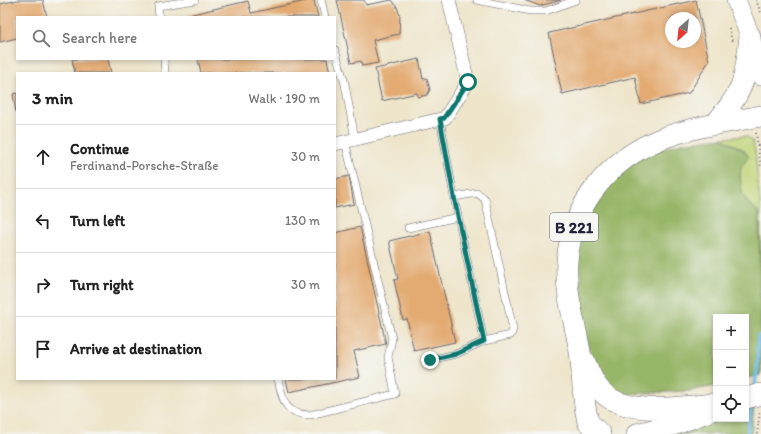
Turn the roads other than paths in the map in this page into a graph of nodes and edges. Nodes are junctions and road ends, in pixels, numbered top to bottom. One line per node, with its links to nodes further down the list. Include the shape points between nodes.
1 (195, 0): 7 (lane, via 158,6)
2 (320, 0): 8 (lane)
3 (449, 0): 15 (street, via 468,82 444,118)
4 (477, 0): 5 (lane, via 530,11 546,11)
5 (576, 0)
6 (736, 0): 9 (main road)
7 (159, 16)
8 (325, 16)
9 (750, 36): 13 (main road); 16 (main road, via 744,79 739,93)
10 (336, 53): 17 (lane, via 345,84)
11 (164, 60): 12 (lane)
12 (165, 72)
13 (761, 76)
14 (761, 116): 16 (main road, B 221)
15 (440, 119): 17 (street); 18 (lane)
16 (715, 124): 22 (main road, B 221, via 660,139 640,148 623,158 588,196 571,235 567,262 567,286)
17 (345, 141): 24 (lane, via 392,339 388,357 394,394 302,415 289,410 284,403)
18 (454, 197): 19 (lane); 21 (lane, via 478,193 484,200 513,329 511,335)
19 (458, 217): 20 (lane); 21 (lane)
20 (408, 228)
21 (484, 341): 23 (lane, via 456,354)
22 (580, 352): 25 (main road, B 221, via 595,384 615,403 641,408); 27 (main road, B 221, via 587,417 591,426)
23 (430, 360)
24 (278, 380)
25 (713, 404)
26 (713, 409): 28 (main road, via 676,424)
27 (600, 434)
28 (637, 434)

